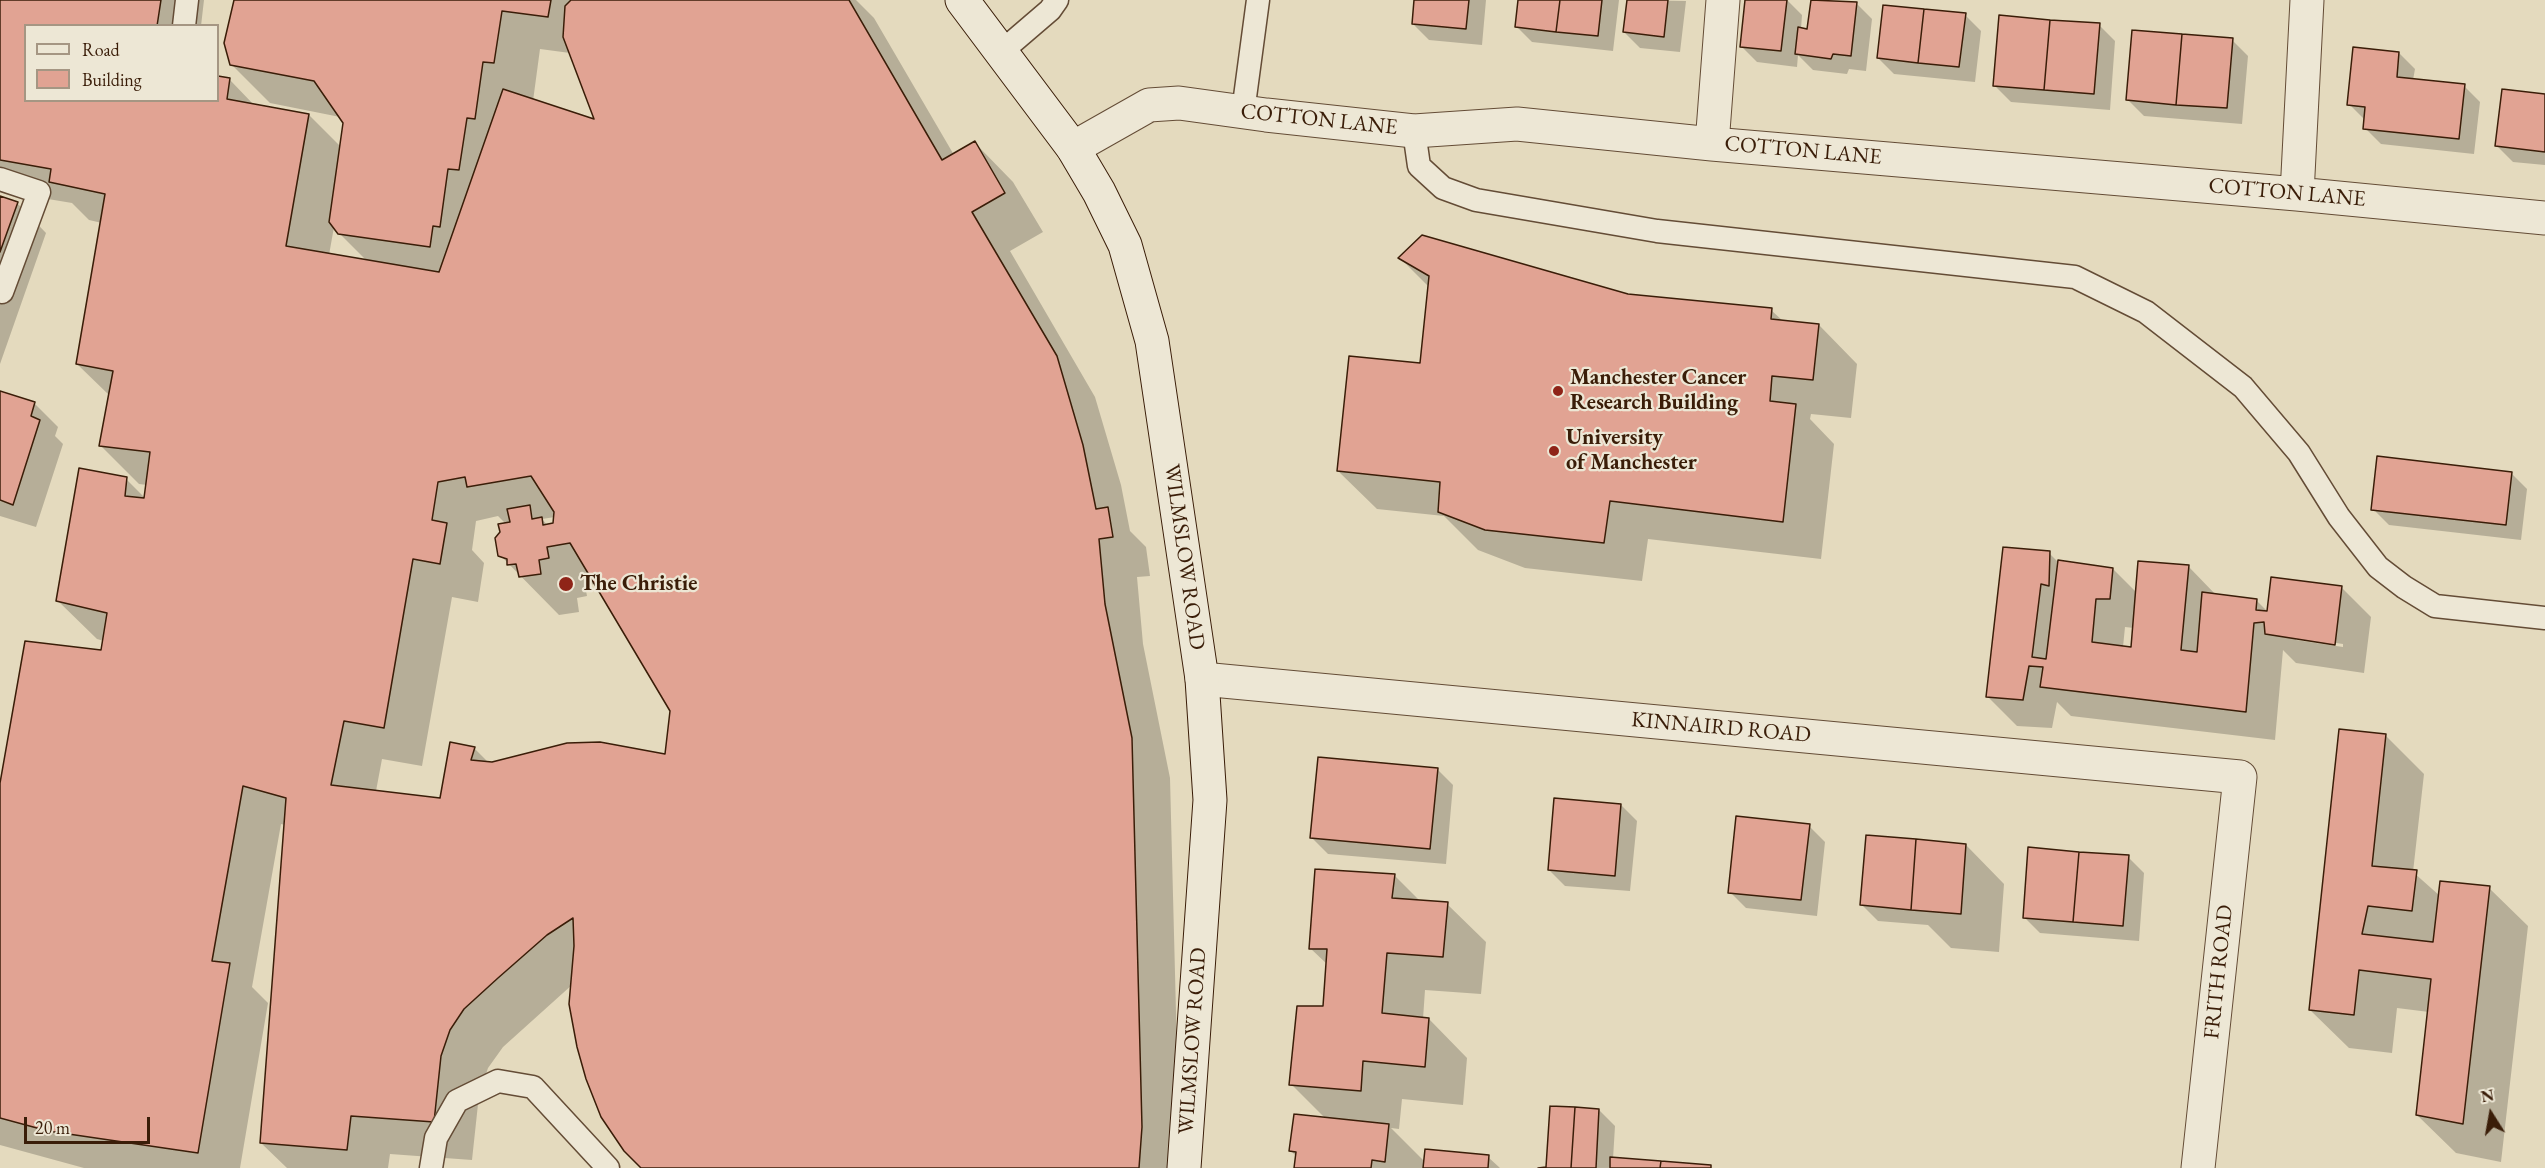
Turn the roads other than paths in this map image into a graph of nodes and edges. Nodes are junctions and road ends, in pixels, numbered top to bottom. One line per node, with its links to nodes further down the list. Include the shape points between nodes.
1 (187, 0): 7 (lane)
2 (962, 0): 8 (street, WILMSLOW ROAD)
3 (1057, 0): 8 (lane)
4 (1258, 0): 9 (lane)
5 (1723, 0): 11 (street)
6 (2307, 0): 14 (street)
7 (184, 24)
8 (1001, 52): 12 (street, WILMSLOW ROAD)
9 (1243, 112): 10 (street, COTTON LANE); 12 (street, COTTON LANE, via 1179,103 1149,105)
10 (1414, 130): 11 (street, COTTON LANE, via 1518,124); 17 (lane, via 1419,166 1443,188 1476,200 1657,231 2075,277 2146,312 2243,387 2299,453 2345,526 2378,567 2404,587 2435,606)
11 (1712, 144): 14 (street, COTTON LANE)
12 (1073, 148): 18 (street, WILMSLOW ROAD, via 1125,245 1152,341)
13 (0, 178): 16 (lane, via 39,192)
14 (2296, 194): 15 (street, COTTON LANE)
15 (2545, 218)
16 (2, 292)
17 (2545, 618)
18 (1202, 679): 19 (street, KINNAIRD ROAD); 22 (street, WILMSLOW ROAD, via 1210,800)
19 (2241, 777): 23 (street, FRITH ROAD)
20 (431, 1168): 21 (lane, via 436,1138 457,1101 498,1081 532,1087)
21 (608, 1168)
22 (1184, 1168)
23 (2198, 1168)

